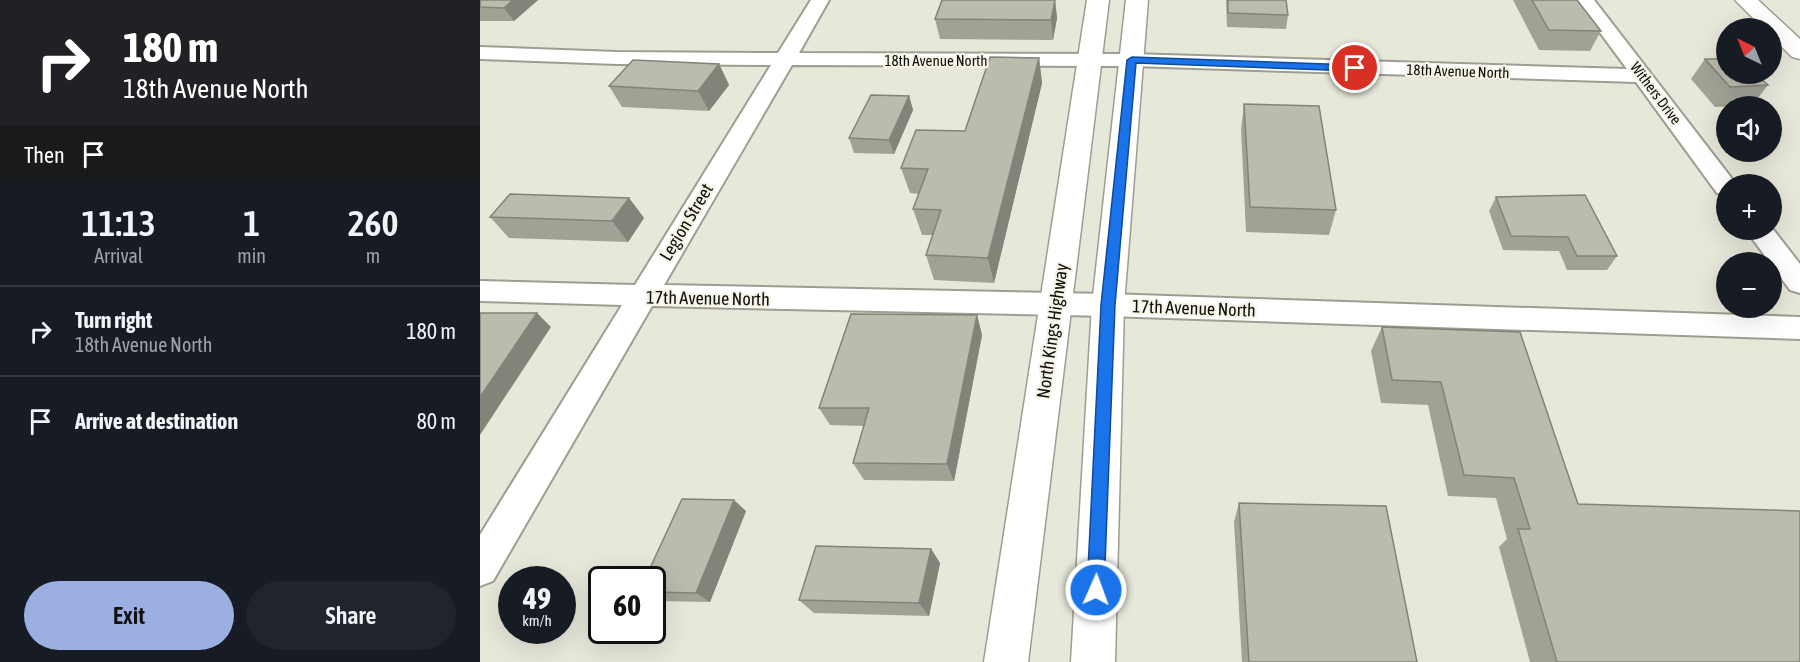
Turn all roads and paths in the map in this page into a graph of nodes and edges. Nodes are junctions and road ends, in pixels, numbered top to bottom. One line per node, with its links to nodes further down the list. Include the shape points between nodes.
1 (820, 0): 8 (street, Legion Street)
2 (1098, 0): 10 (main road, North Kings Highway)
3 (1137, 0): 9 (main road)
4 (1586, 0): 11 (street, Withers Drive)
5 (1746, 0): 6 (main road)
6 (1800, 52)
7 (480, 53): 8 (street, 18th Avenue North)
8 (784, 59): 10 (street, 18th Avenue North); 16 (street, Legion Street)
9 (1132, 60): 10 (street, 18th Avenue North); 11 (street, 18th Avenue North); 18 (main road)
10 (1090, 61): 17 (main road, North Kings Highway)
11 (1644, 76): 12 (street, Withers Drive)
12 (1716, 174)
13 (1767, 240): 14 (street)
14 (1800, 284)
15 (480, 291): 16 (street, 17th Avenue North)
16 (641, 297): 17 (street, 17th Avenue North); 20 (street, Legion Street)
17 (1056, 305): 18 (street, 17th Avenue North); 21 (main road, North Kings Highway)
18 (1108, 305): 19 (street, 17th Avenue North); 22 (main road)
19 (1800, 328)
20 (480, 568)
21 (1006, 662)
22 (1093, 662)

